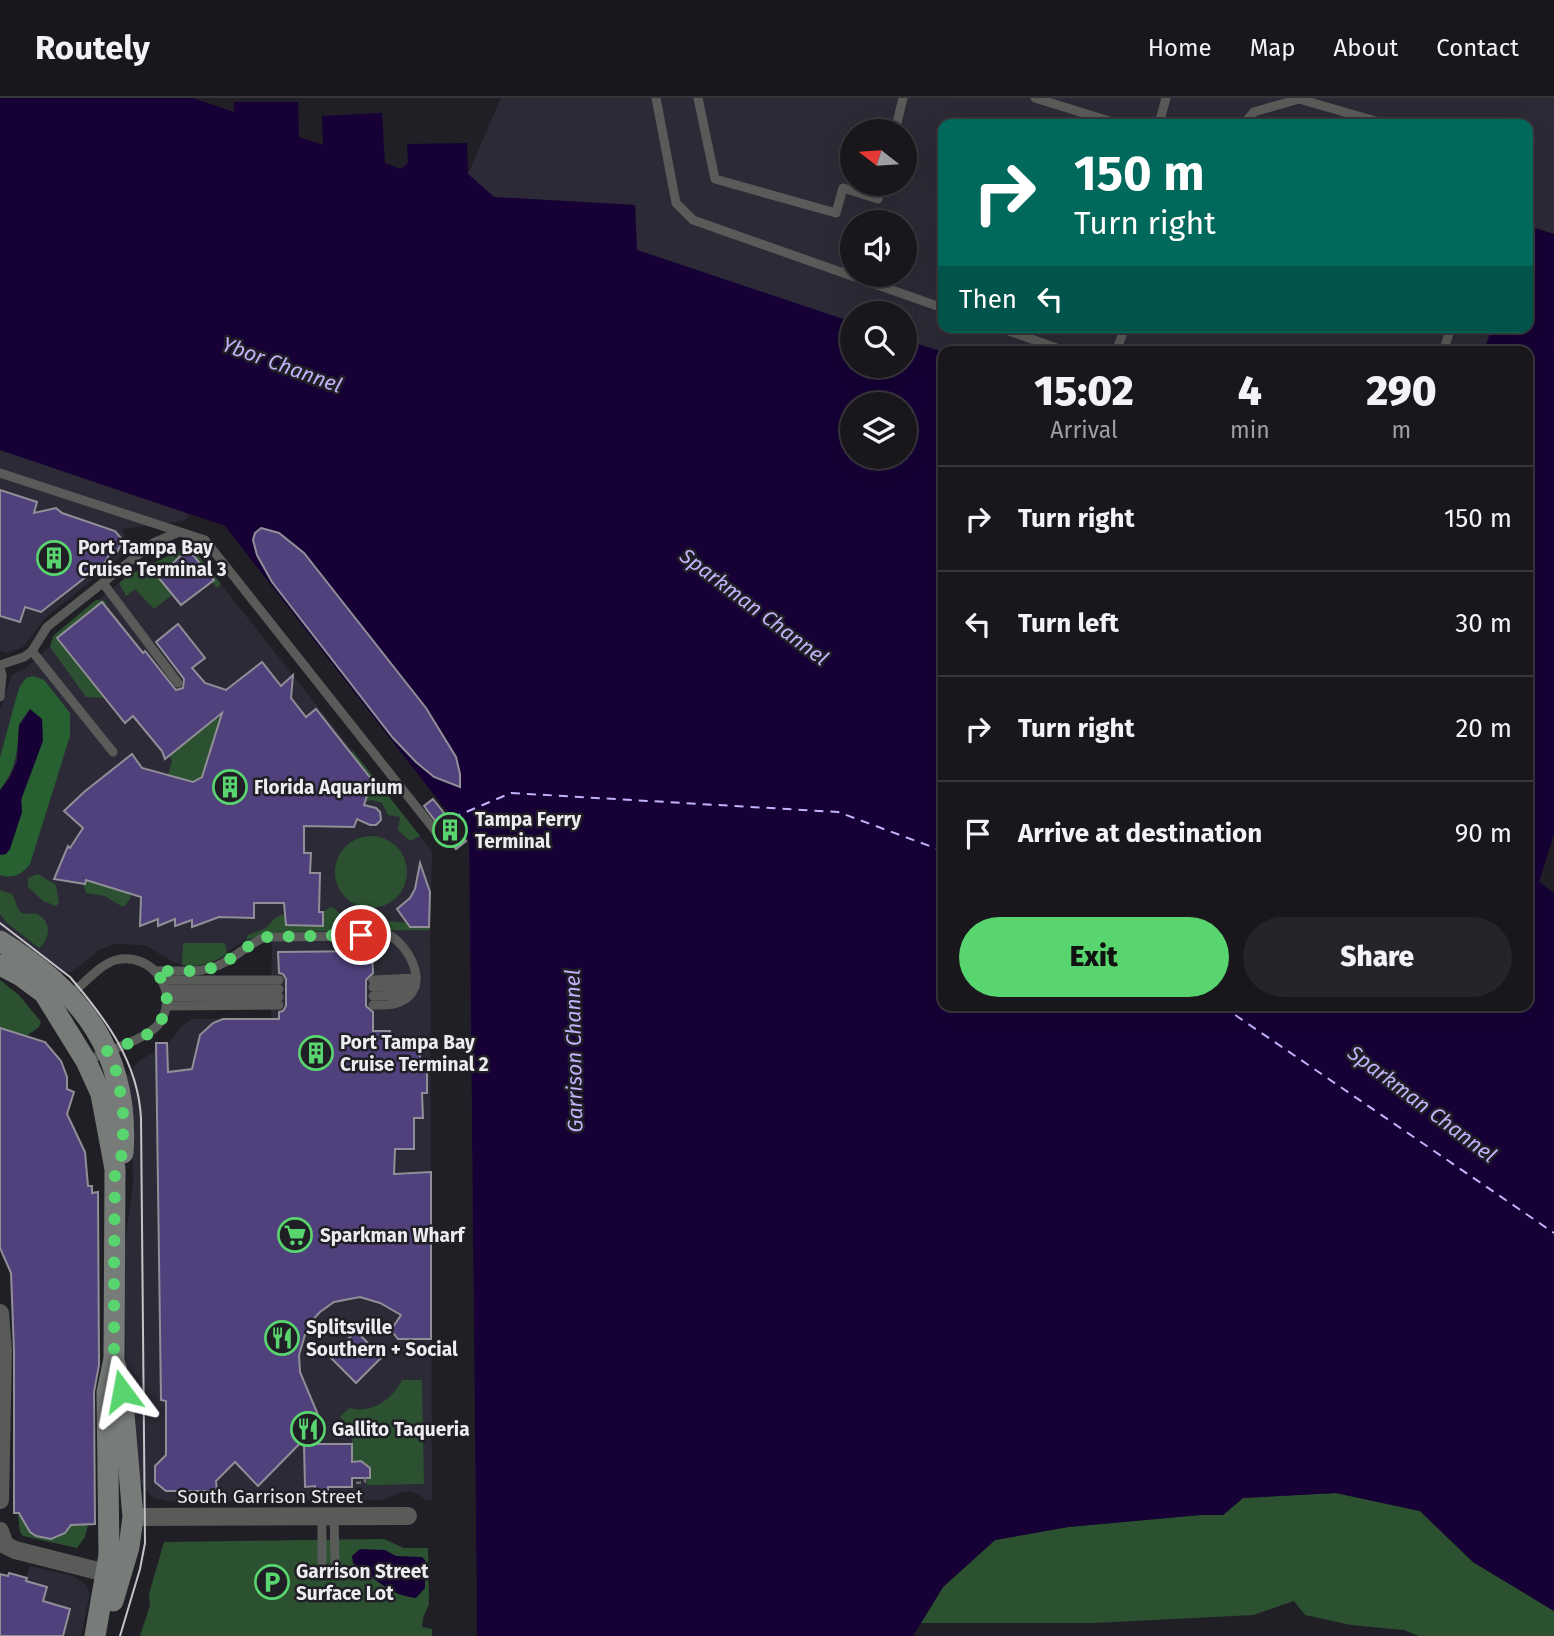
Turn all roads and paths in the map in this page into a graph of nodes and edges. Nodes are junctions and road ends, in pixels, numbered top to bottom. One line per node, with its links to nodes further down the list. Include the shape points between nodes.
1 (656, 98): 12 (lane, via 676,203 693,220)
2 (698, 98): 11 (lane, via 715,179 836,212)
3 (903, 98): 6 (lane)
4 (1035, 98): 7 (lane)
5 (1166, 98): 8 (lane)
6 (898, 119)
7 (1103, 119)
8 (1160, 119)
9 (1248, 119): 10 (lane, via 1254,112 1299,99)
10 (1369, 119)
11 (841, 196)
12 (938, 306)
13 (1015, 333): 14 (lane)
14 (1051, 346)
15 (0, 473): 16 (lane)
16 (179, 532): 17 (lane, via 153,543); 23 (lane, via 205,540)
17 (103, 583): 18 (lane, via 47,627); 20 (lane)
18 (32, 651): 19 (lane); 22 (lane)
19 (0, 667): 21 (lane)
20 (178, 683)
21 (0, 697)
22 (113, 752)
23 (437, 833)
24 (0, 941): 29 (main road, via 42,970)
25 (0, 965): 31 (main road, via 44,993)
26 (155, 971): 27 (lane, via 219,966 265,937 385,935 399,941 413,960); 28 (lane); 29 (lane, via 139,960 112,961)
27 (414, 987): 27 (lane, via 397,1004 373,992)
28 (165, 993): 28 (lane, via 279,993); 30 (lane, via 157,1026)
29 (69, 996): 30 (main road)
30 (107, 1051): 31 (lane); 32 (main road, via 117,1073 123,1109 123,1152)
31 (86, 1061): 32 (main road, via 101,1094)
32 (115, 1170): 36 (main road)
33 (0, 1313): 40 (street)
34 (420, 1356): 35 (path)
35 (431, 1356)
36 (114, 1359): 37 (main road); 44 (main road, via 122,1391)
37 (107, 1418): 44 (main road, via 115,1450 117,1490); 48 (main road)
38 (365, 1478): 39 (path)
39 (356, 1483)
40 (0, 1488): 41 (street)
41 (0, 1500)
42 (328, 1516): 43 (street, South Garrison Street); 44 (street, South Garrison Street); 46 (lane); 47 (lane)
43 (408, 1516)
44 (132, 1517): 49 (main road, via 130,1547 110,1610)
45 (0, 1531): 48 (street, via 5,1545 15,1550)
46 (322, 1562)
47 (335, 1562)
48 (106, 1573): 49 (main road)
49 (96, 1631)

